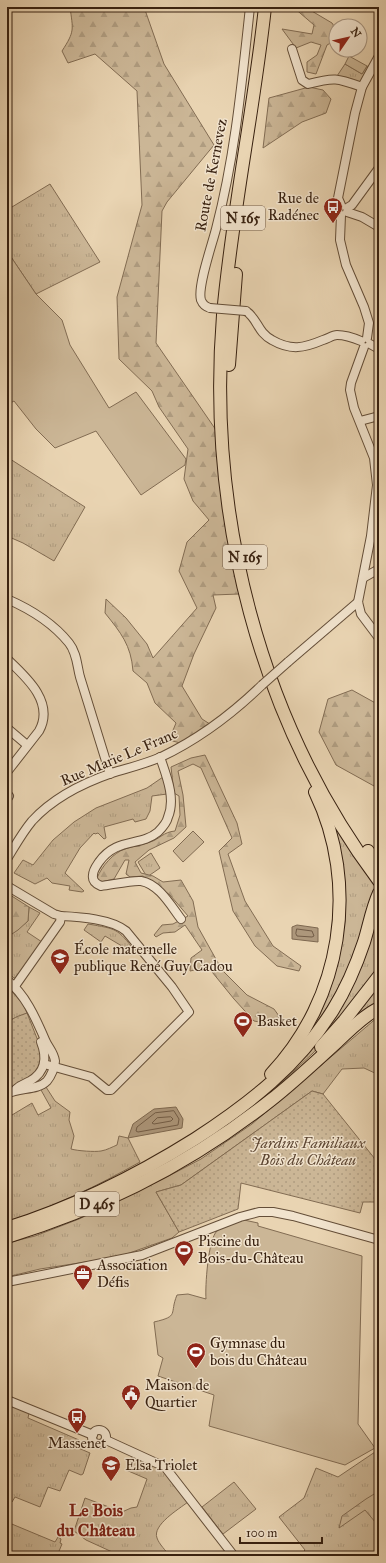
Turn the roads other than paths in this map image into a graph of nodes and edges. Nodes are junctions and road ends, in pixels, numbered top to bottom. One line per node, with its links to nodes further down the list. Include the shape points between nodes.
1 (250, 7): 10 (street, Route de Kernevez, bridge, via 229,170 202,284 201,300 210,308 246,311 251,314 260,331 284,346 307,347 336,335)
2 (265, 7): 22 (highway, N 165, via 223,314 220,371 221,431 224,480 244,594 267,668)
3 (273, 7): 29 (highway, N 165, via 232,308 228,402 232,479 252,593 269,651 302,734 323,776 352,827)
4 (292, 49): 6 (street, via 302,80 308,84 339,79)
5 (379, 56): 6 (street)
6 (362, 87): 8 (street, via 338,198)
7 (379, 168): 8 (street, via 352,205)
8 (344, 210): 9 (street); 10 (street, via 340,240 346,265 369,323)
9 (379, 227)
10 (366, 343): 11 (street); 13 (street, via 350,390)
11 (379, 350)
12 (379, 416): 13 (street)
13 (360, 421): 15 (street, via 374,458 377,486)
14 (379, 569): 15 (street)
15 (363, 578): 17 (street)
16 (7, 599): 25 (street, via 52,626 69,643 75,655)
17 (358, 602): 18 (street, via 361,614); 23 (street, Rue Marie Le Franc, bridge, via 234,711 198,737)
18 (379, 638)
19 (7, 659): 21 (street, via 36,690 43,706 41,728)
20 (7, 728): 21 (street)
21 (27, 745): 24 (street)
22 (302, 753): 30 (highway, N 165, via 339,820); 43 (highway, via 304,771 316,795 334,846 340,913 335,952 322,994 295,1044 257,1088)
23 (160, 757): 25 (street, Rue Marie Le Franc); 34 (street, via 168,781 168,817 158,832 148,838 122,844 108,852 99,862 92,877 94,882 101,886 141,881 149,884 160,892)
24 (7, 772)
25 (110, 774): 28 (street, Rue Marie Le Franc, via 62,796 47,808 32,822)
26 (7, 794): 27 (street)
27 (7, 799)
28 (7, 859)
29 (379, 867)
30 (379, 881)
31 (7, 886): 33 (street)
32 (379, 893): 43 (highway, via 350,979 315,1036 280,1076 248,1103)
33 (61, 916): 37 (street, via 60,922); 41 (street, via 119,926 172,987 189,1012 111,1090 107,1090 91,1077)
34 (181, 919)
35 (379, 976): 44 (highway, via 327,1041 292,1076)
36 (7, 980): 37 (street)
37 (15, 986): 38 (street)
38 (27, 1003): 40 (street, via 45,1051); 41 (street, via 54,1054)
39 (379, 1008): 44 (highway, via 361,1020 290,1084 244,1121)
40 (44, 1064): 41 (street); 42 (street, via 36,1077)
41 (54, 1067): 42 (street, via 48,1080 42,1084)
42 (10, 1092)
43 (214, 1126): 45 (highway, D 465, via 173,1153 107,1188 71,1205)
44 (184, 1161): 46 (highway, D 465, via 96,1205)
45 (7, 1228)
46 (7, 1237)
47 (379, 1240): 48 (street, via 293,1216 256,1212 142,1256)
48 (7, 1282)
49 (7, 1400): 50 (street, via 93,1435 93,1441 98,1444 106,1440 165,1467)
50 (234, 1556)

